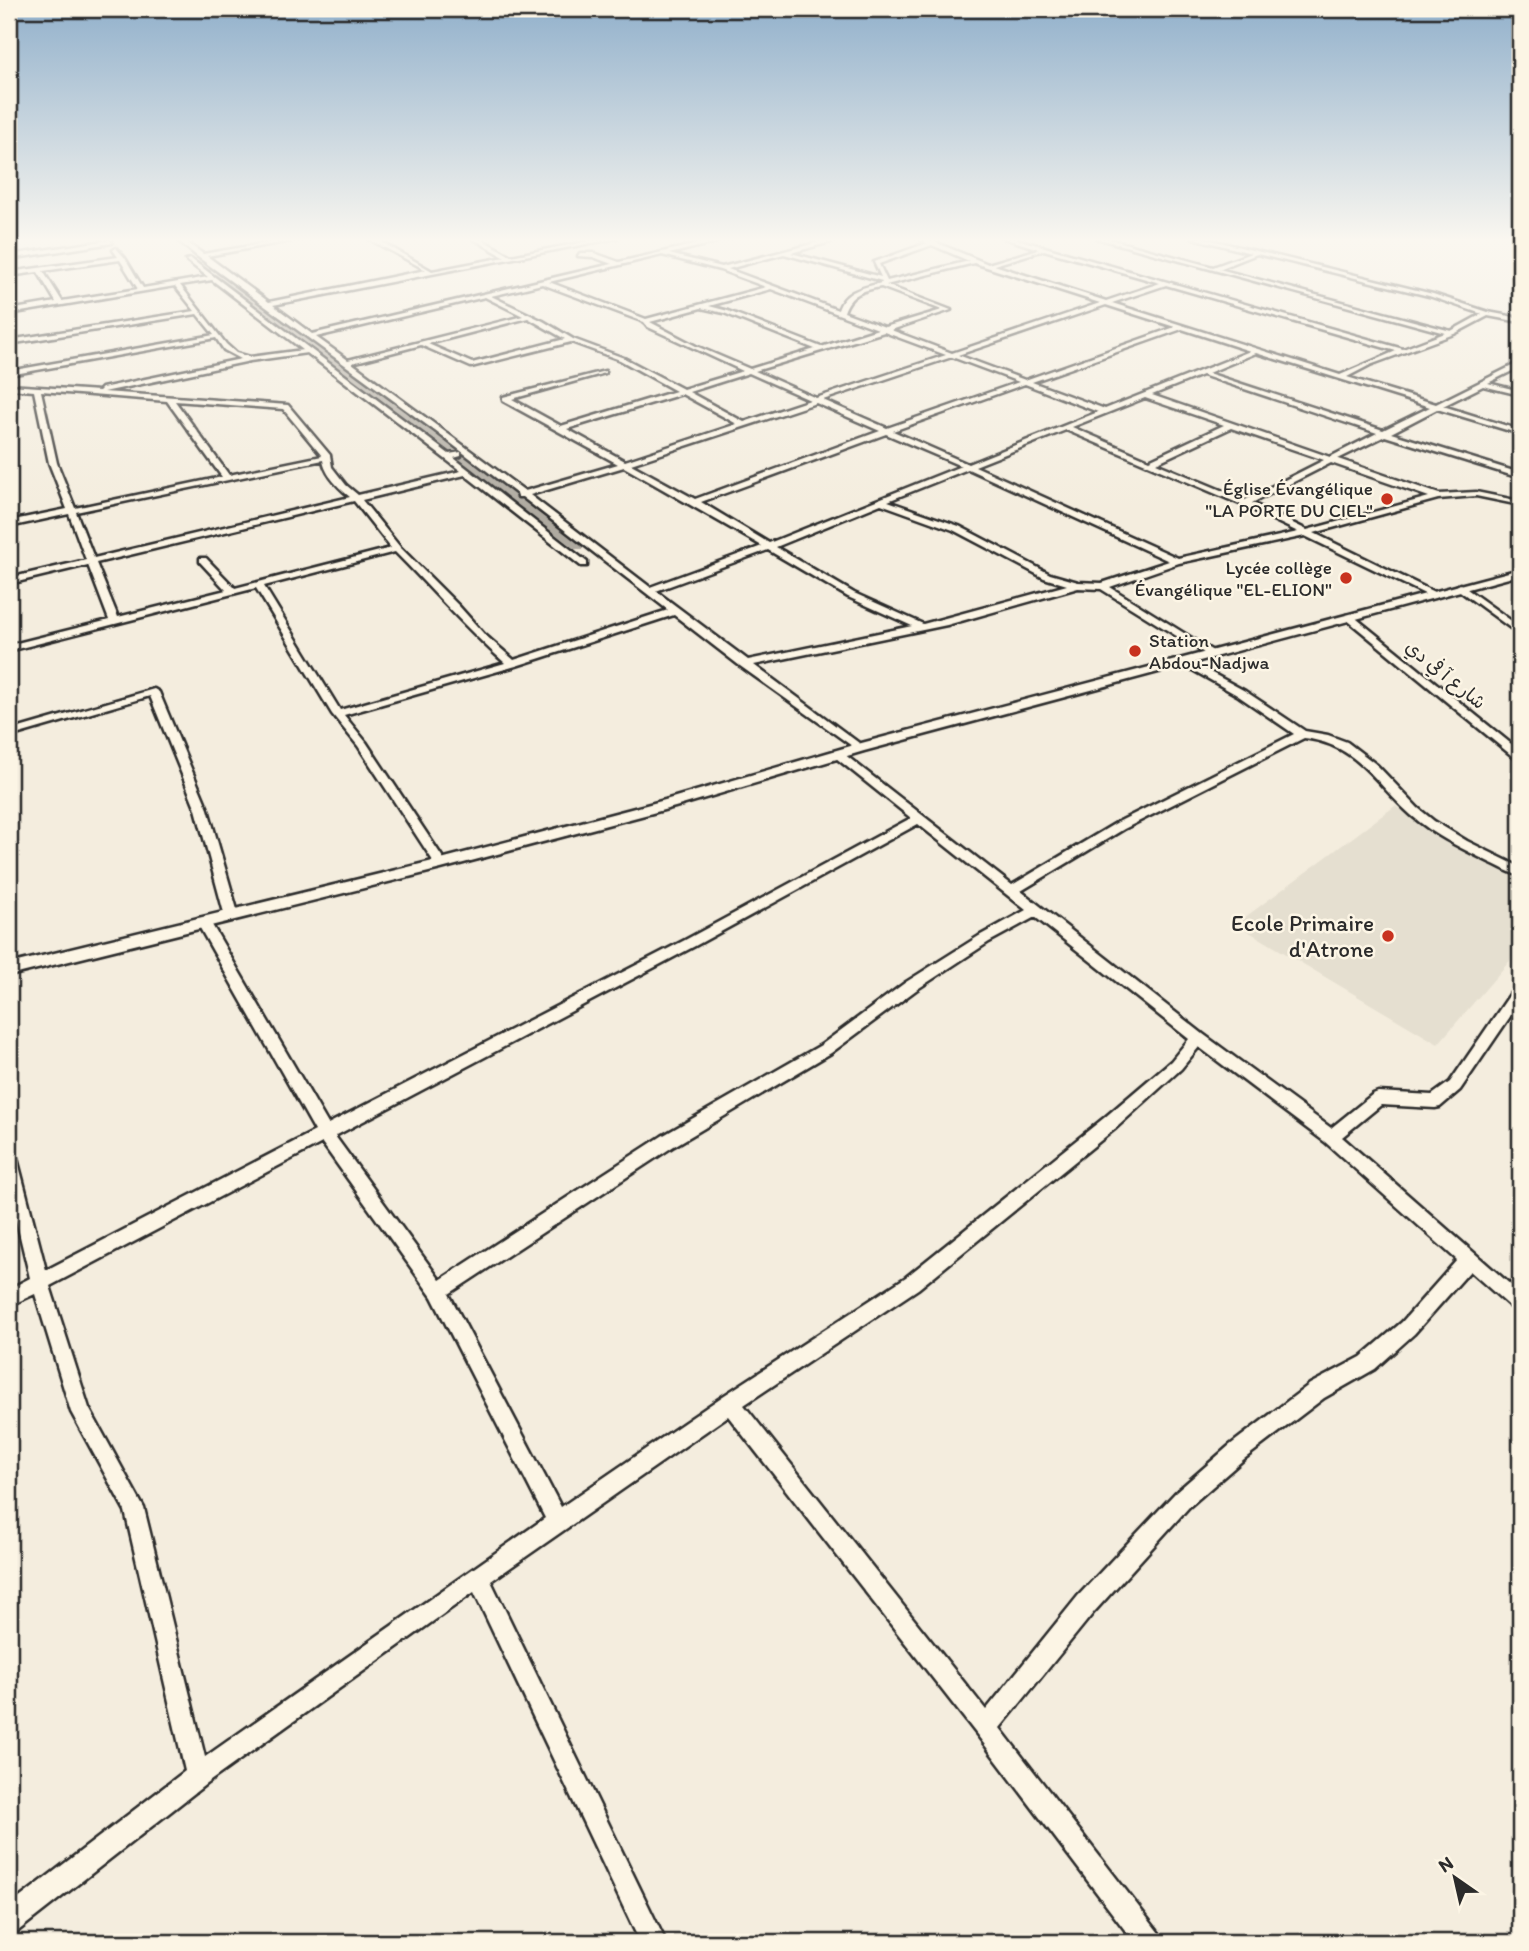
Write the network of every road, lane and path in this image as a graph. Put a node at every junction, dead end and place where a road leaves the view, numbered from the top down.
1 (91, 329) edge
2 (212, 329) edge
3 (280, 329) edge
4 (301, 329) edge
5 (341, 329) edge
6 (477, 329) edge
7 (552, 329) edge
8 (657, 329) edge
9 (770, 329) edge
10 (885, 329) joint
11 (1027, 329) edge
12 (1176, 329) edge
13 (1188, 329) edge
14 (1325, 329) edge
15 (1441, 329) edge
16 (1458, 329) edge
17 (1452, 332) junction
18 (218, 336) junction
19 (311, 336) junction
20 (571, 340) junction
21 (9, 342) edge
22 (421, 343) junction
23 (821, 349) junction
24 (308, 351) junction
25 (1256, 351) junction
26 (1403, 351) junction
27 (947, 355) junction
28 (250, 359) junction
29 (348, 362) junction
30 (1520, 364) edge
31 (603, 372) dead end
32 (750, 372) junction
33 (1200, 372) junction
34 (9, 373) edge
35 (1341, 377) junction
36 (1024, 382) junction
37 (1484, 384) junction
38 (9, 387) edge
39 (37, 388) junction
40 (682, 392) junction
41 (91, 393) junction
42 (1520, 393) edge
43 (1144, 395) junction
44 (169, 398) junction
45 (814, 400) junction
46 (1437, 406) junction
47 (1102, 411) junction
48 (743, 424) junction
49 (1230, 425) junction
50 (1065, 426) junction
51 (560, 429) junction
52 (890, 431) junction
53 (1520, 432) edge
54 (1384, 433) junction
55 (466, 452) junction
56 (327, 457) junction
57 (448, 457) junction
58 (1329, 461) junction
59 (1151, 462) junction
60 (622, 465) junction
61 (964, 466) junction
62 (467, 472) junction
63 (1520, 476) edge
64 (226, 477) junction
65 (520, 495) junction
66 (1438, 497) junction
67 (357, 499) junction
68 (879, 501) junction
69 (694, 502) junction
70 (1245, 503) junction
71 (1520, 503) edge
72 (70, 511) junction
73 (9, 524) edge
74 (1306, 533) junction
75 (767, 547) junction
76 (397, 549) junction
77 (203, 560) dead end
78 (91, 561) junction
79 (1177, 561) junction
80 (584, 564) dead end
81 (1520, 572) edge
82 (9, 581) edge
83 (258, 583) junction
84 (1079, 585) junction
85 (1103, 586) junction
86 (1460, 587) junction
87 (232, 590) junction
88 (648, 591) junction
89 (1431, 594) junction
90 (675, 611) junction
91 (1349, 617) junction
92 (114, 620) junction
93 (921, 627) junction
94 (1520, 632) edge
95 (9, 648) edge
96 (1212, 655) junction
97 (1186, 662) junction
98 (512, 664) junction
99 (744, 664) junction
100 (337, 714) junction
101 (9, 733) edge
102 (1302, 734) junction
103 (859, 748) junction
104 (840, 755) junction
105 (1520, 757) edge
106 (920, 818) junction
107 (441, 864) junction
108 (1520, 872) edge
109 (1013, 890) junction
110 (1037, 910) junction
111 (231, 914) junction
112 (203, 921) junction
113 (9, 970) edge
114 (1520, 991) edge
115 (1198, 1038) junction
116 (324, 1134) junction
117 (1331, 1137) junction
118 (9, 1158) edge
119 (1470, 1258) junction
120 (40, 1282) junction
121 (438, 1290) junction
122 (9, 1298) edge
123 (1520, 1304) edge
124 (730, 1403) junction
125 (558, 1522) junction
126 (478, 1577) junction
127 (986, 1728) junction
128 (198, 1776) junction
129 (9, 1922) edge
130 (653, 1942) edge
131 (1150, 1942) edge

1 - 21 street
2 - 18 street
3 - 24 street
4 - 19 street
5 - 19 street
6 - 22 street
7 - 20 street
8 - 32 street
9 - 23 street
10 - 23 street
10 - 27 street
11 - 27 street
12 - 36 street
13 - 25 street
14 - 26 street
15 - 17 street
16 - 17 street
17 - 26 street
18 - 28 street
18 - 34 street
19 - 29 street
20 - 22 street
20 - 40 street
22 - 29 street
23 - 32 street
24 - 28 street
24 - 57 street
25 - 33 street
25 - 35 street
26 - 35 street
27 - 36 street
27 - 45 street
28 - 41 street
29 - 55 street
30 - 37 street
31 - 51 street
32 - 40 street
32 - 45 street
33 - 43 street
33 - 54 street
35 - 46 street
36 - 47 street
36 - 52 street
37 - 42 street
37 - 46 street
38 - 39 street
39 - 41 street
39 - 72 street
40 - 48 street
40 - 51 street
41 - 44 street
43 - 47 street
43 - 49 street
44 - 56 street
44 - 64 street
45 - 48 street
45 - 52 street
46 - 53 street
46 - 54 street
47 - 50 street
48 - 60 street
49 - 58 street
49 - 59 street
50 - 59 street
50 - 61 street
51 - 60 street
52 - 61 street
52 - 69 street
54 - 58 street
54 - 63 street
55 - 57 street
55 - 65 street
56 - 64 street
56 - 67 street
57 - 62 street
58 - 66 street
58 - 70 street
59 - 70 street
60 - 65 street
60 - 69 street
61 - 68 street
61 - 79 street
62 - 67 street
62 - 80 street
64 - 72 street
65 - 88 street
66 - 71 street
66 - 74 street
67 - 76 street
67 - 78 street
68 - 75 street
68 - 84 street
69 - 75 street
70 - 74 street
72 - 73 street
72 - 78 street
74 - 79 street
74 - 89 street
75 - 88 street
75 - 93 street
76 - 83 street
76 - 98 street
77 - 87 street
78 - 82 street
78 - 92 street
79 - 85 street
81 - 86 street
83 - 87 street
83 - 100 street
84 - 85 street
84 - 93 street
85 - 96 street
86 - 89 street
86 - 94 street
87 - 92 street
88 - 90 street
89 - 91 street
90 - 98 street
90 - 99 street
91 - 96 street
91 - 105 street, شارع آ في دي
92 - 95 street
93 - 99 street
96 - 97 street
97 - 102 street
97 - 103 street
98 - 100 street
99 - 103 street
100 - 107 street
101 - 111 street
102 - 108 street
102 - 109 street
103 - 104 street
104 - 106 street
104 - 107 street
106 - 109 street
106 - 116 street
107 - 111 street
109 - 110 street
110 - 115 street
110 - 121 street
111 - 112 street
112 - 113 street
112 - 116 street
114 - 117 street
115 - 117 street
115 - 124 street
116 - 120 street
116 - 121 street
117 - 119 street
118 - 120 street
119 - 123 street
119 - 127 street
120 - 122 street
120 - 128 street
121 - 125 street
124 - 125 street
124 - 127 street
125 - 126 street
126 - 128 street
126 - 130 street
127 - 131 street
128 - 129 street

